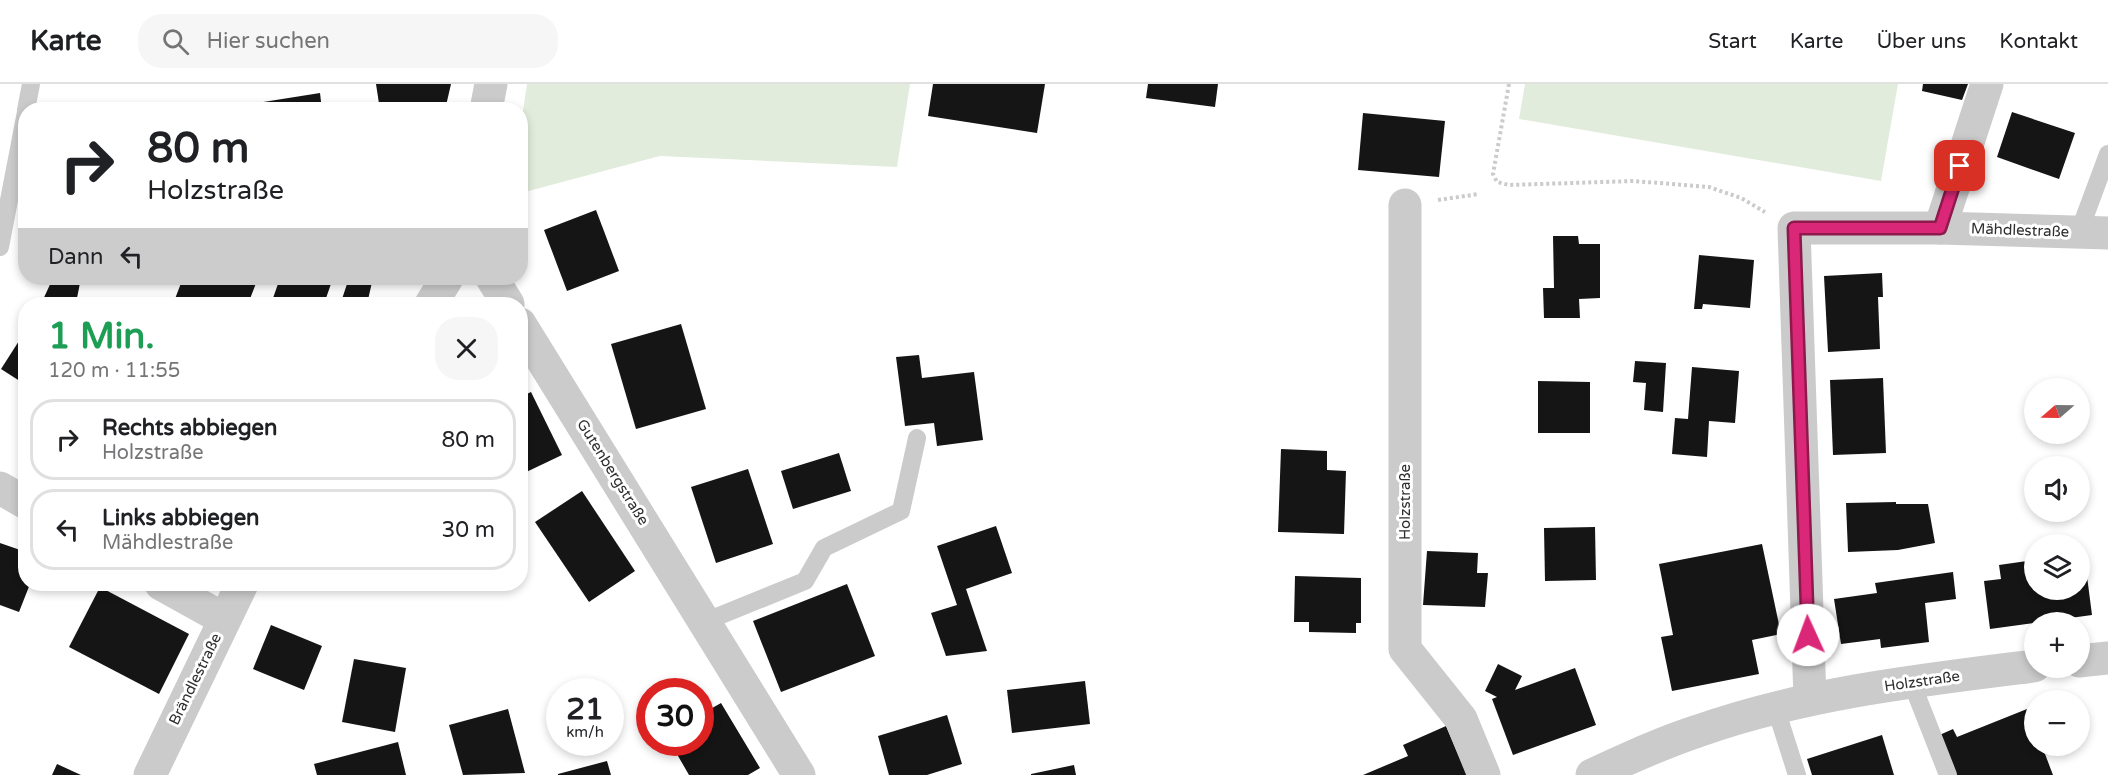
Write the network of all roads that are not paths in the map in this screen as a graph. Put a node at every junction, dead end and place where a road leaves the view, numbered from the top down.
1 (31, 84) edge
2 (491, 84) edge
3 (1987, 84) edge
4 (28, 102) edge
5 (488, 102) edge
6 (18, 153) edge
7 (2108, 154) edge
8 (1405, 206) road end
9 (1940, 228) junction
10 (2093, 233) edge
11 (1, 241) edge
12 (528, 337) edge
13 (916, 438) dead end
14 (0, 488) edge
15 (18, 498) edge
16 (174, 591) edge
17 (238, 591) edge
18 (224, 619) junction
19 (704, 622) junction
20 (2108, 658) edge
21 (2090, 660) edge
22 (2024, 667) edge
23 (1911, 681) junction
24 (1810, 699) junction
25 (1776, 709) junction
26 (150, 775) edge
27 (799, 775) edge
28 (1484, 775) edge
29 (1592, 775) edge
30 (1797, 775) edge
31 (1948, 775) edge

1 - 4 lane
2 - 5 street
3 - 9 street
6 - 11 lane
7 - 10 lane
8 - 28 street, Holzstraße
9 - 10 street, Mähdlestraße
9 - 24 street
12 - 19 street, Gutenbergstraße
13 - 19 lane
14 - 15 street
16 - 18 street
17 - 18 street, Brändlestraße
18 - 26 street, Brändlestraße
19 - 27 street, Gutenbergstraße
20 - 21 street
22 - 23 street, Holzstraße
23 - 24 street, Holzstraße
23 - 31 lane
24 - 25 street, Holzstraße
25 - 29 street, Holzstraße
25 - 30 lane

